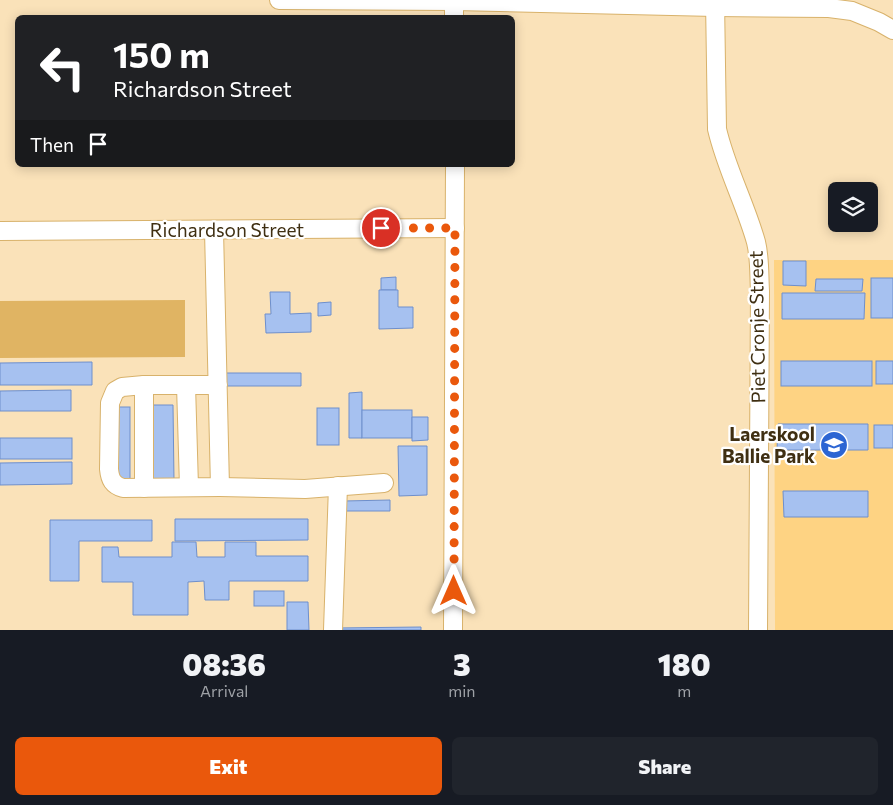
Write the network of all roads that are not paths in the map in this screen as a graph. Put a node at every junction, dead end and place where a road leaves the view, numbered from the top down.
1 (278, 0) edge
2 (715, 4) edge
3 (454, 6) edge
4 (893, 30) edge
5 (455, 167) edge
6 (455, 228) junction
7 (214, 230) junction
8 (0, 231) edge
9 (144, 385) junction
10 (186, 385) junction
11 (218, 385) junction
12 (384, 483) dead end
13 (220, 486) junction
14 (338, 486) junction
15 (189, 487) junction
16 (144, 488) junction
17 (333, 630) edge
18 (453, 630) edge
19 (758, 630) edge

1 - 3 street
2 - 3 street
2 - 4 street
2 - 19 street, Piet Cronje Street
5 - 6 street
6 - 7 street, Richardson Street
6 - 18 street
7 - 8 street, Richardson Street
7 - 11 street
9 - 10 street
9 - 16 street
9 - 16 street
10 - 11 street
10 - 15 street
11 - 13 street
12 - 14 street
13 - 14 street
13 - 15 street
14 - 17 street
15 - 16 street

